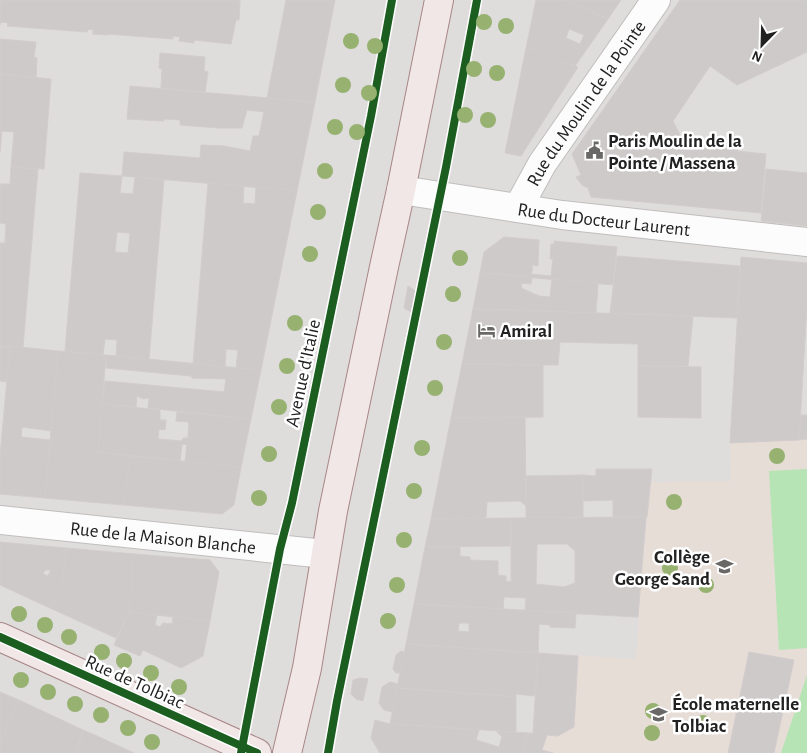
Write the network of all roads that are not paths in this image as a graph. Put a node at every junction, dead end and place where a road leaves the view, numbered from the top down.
1 (439, 0) edge
2 (656, 0) edge
3 (401, 190) junction
4 (518, 208) junction
5 (807, 242) edge
6 (0, 520) edge
7 (325, 554) junction
8 (0, 637) edge
9 (257, 753) edge
10 (287, 753) edge

1 - 3 main road
2 - 4 street, Rue du Moulin de la Pointe
3 - 4 street, Rue du Docteur Laurent
3 - 7 main road
4 - 5 street, Rue du Docteur Laurent
6 - 7 street, Rue de la Maison Blanche
7 - 10 main road
8 - 9 main road, Rue de Tolbiac

